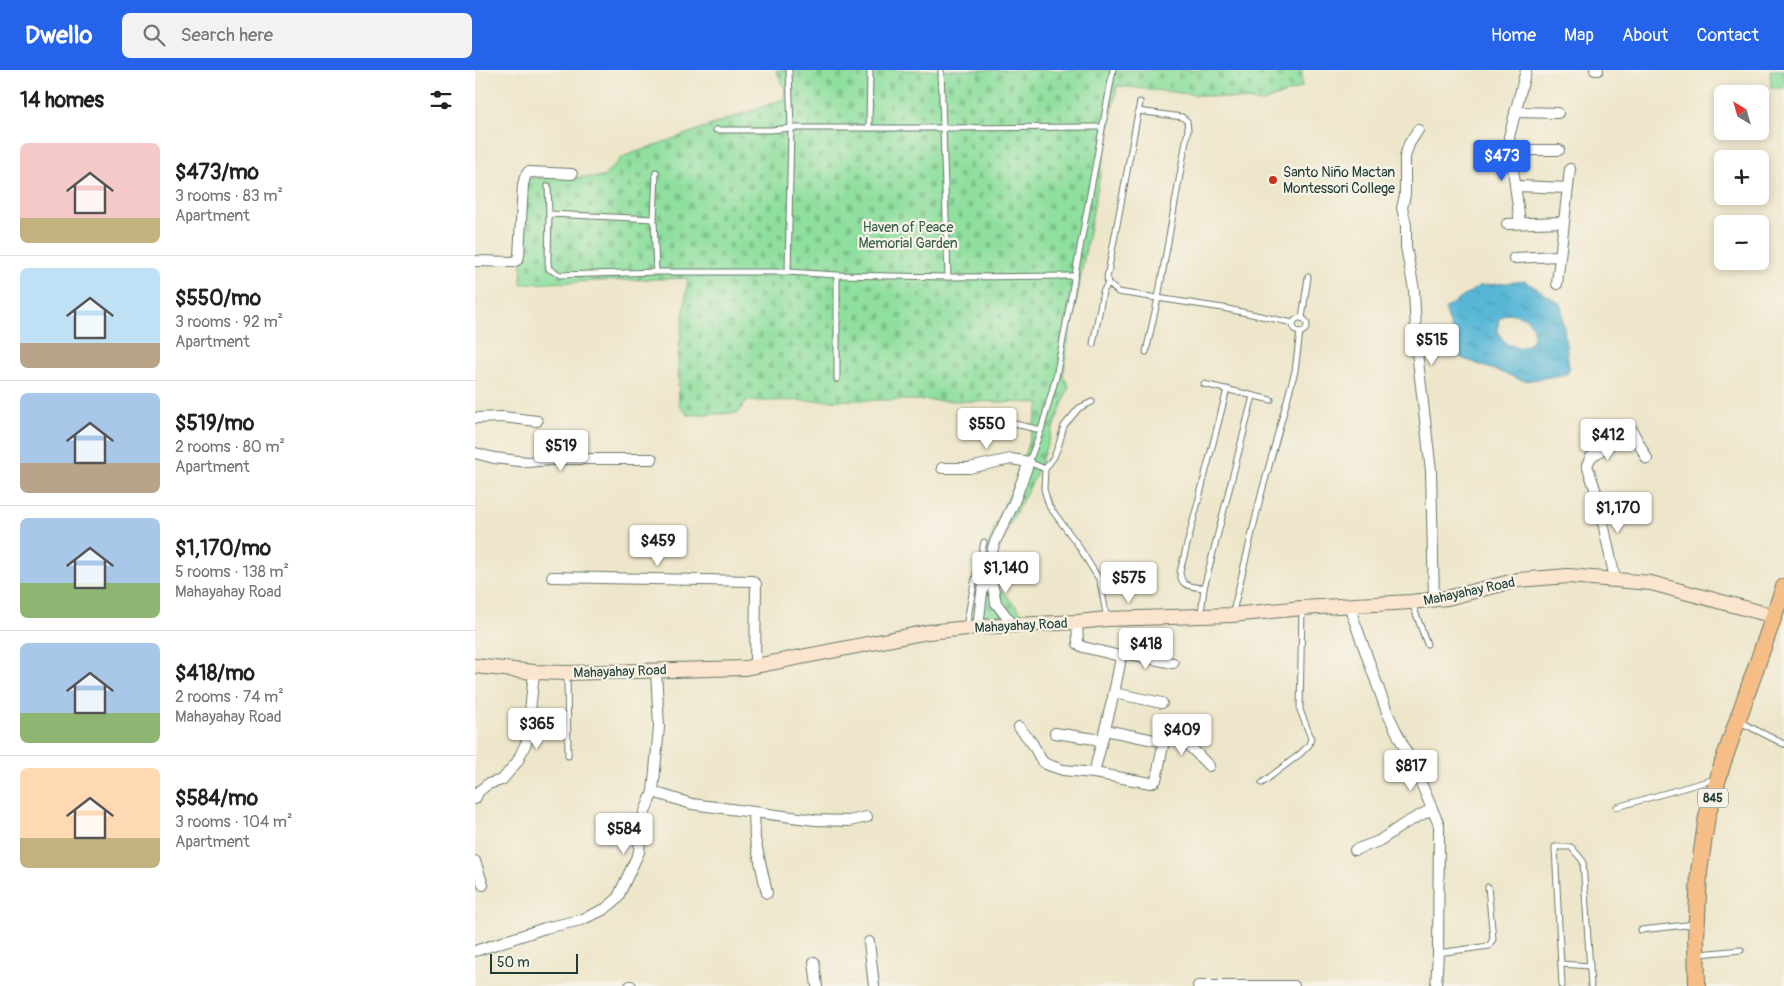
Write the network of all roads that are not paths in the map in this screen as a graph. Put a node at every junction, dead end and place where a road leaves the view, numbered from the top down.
1 (789, 70) edge
2 (870, 70) edge
3 (941, 70) edge
4 (1113, 70) edge
5 (1526, 70) edge
6 (1140, 102) dead end
7 (1138, 111) junction
8 (1515, 112) junction
9 (1558, 113) dead end
10 (1101, 127) junction
11 (791, 128) junction
12 (869, 128) junction
13 (943, 128) junction
14 (716, 130) dead end
15 (1418, 130) dead end
16 (1511, 150) junction
17 (1559, 150) dead end
18 (1570, 169) dead end
19 (656, 172) dead end
20 (572, 174) dead end
21 (548, 186) dead end
22 (1515, 186) junction
23 (1568, 188) junction
24 (549, 214) junction
25 (654, 218) junction
26 (1564, 222) junction
27 (1520, 223) junction
28 (1507, 224) dead end
29 (1560, 256) junction
30 (1514, 258) dead end
31 (475, 261) edge
32 (656, 272) junction
33 (788, 272) junction
34 (837, 275) junction
35 (1074, 276) junction
36 (948, 277) junction
37 (1308, 277) dead end
38 (1108, 283) junction
39 (1557, 284) dead end
40 (1158, 298) junction
41 (1302, 318) junction
42 (1293, 323) junction
43 (1300, 332) junction
44 (1093, 344) dead end
45 (1147, 352) dead end
46 (837, 379) dead end
47 (1205, 384) dead end
48 (1227, 389) junction
49 (1253, 396) junction
50 (1271, 400) dead end
51 (1091, 402) dead end
52 (475, 418) edge
53 (537, 421) dead end
54 (983, 423) dead end
55 (1041, 430) junction
56 (475, 453) edge
57 (1647, 458) dead end
58 (651, 459) dead end
59 (1029, 462) junction
60 (942, 468) dead end
61 (1045, 469) junction
62 (984, 542) dead end
63 (989, 566) junction
64 (552, 577) dead end
65 (1615, 579) junction
66 (1784, 587) edge
67 (1204, 588) junction
68 (1434, 599) junction
69 (1411, 602) junction
70 (1349, 606) junction
71 (1302, 608) junction
72 (1232, 615) junction
73 (1201, 617) junction
74 (1107, 619) junction
75 (1777, 619) edge
76 (1077, 622) junction
77 (1013, 625) junction
78 (972, 627) junction
79 (1427, 644) dead end
80 (1119, 656) junction
81 (1173, 663) dead end
82 (475, 666) edge
83 (755, 667) junction
84 (656, 670) junction
85 (534, 672) junction
86 (567, 672) junction
87 (1114, 693) junction
88 (1162, 703) dead end
89 (1737, 720) junction
90 (1019, 726) dead end
91 (1055, 733) dead end
92 (1104, 735) junction
93 (1164, 742) junction
94 (1784, 744) edge
95 (568, 756) dead end
96 (1209, 766) dead end
97 (1094, 773) junction
98 (1718, 778) junction
99 (1262, 782) dead end
100 (653, 792) junction
101 (475, 799) edge
102 (1617, 807) dead end
103 (1432, 809) junction
104 (754, 812) junction
105 (867, 816) dead end
106 (1355, 850) dead end
107 (475, 861) edge
108 (483, 885) dead end
109 (1488, 887) dead end
110 (767, 893) dead end
111 (1697, 924) junction
112 (1641, 930) dead end
113 (869, 942) dead end
114 (1741, 950) dead end
115 (475, 951) edge
116 (1439, 953) junction
117 (1697, 955) junction
118 (814, 962) dead end
119 (1561, 964) junction
120 (1590, 966) junction
121 (817, 986) edge
122 (874, 986) edge
123 (1199, 986) edge
124 (1294, 986) edge
125 (1436, 986) edge
126 (1562, 986) edge
127 (1591, 986) edge
128 (1697, 986) edge

1 - 11 lane
2 - 12 lane
3 - 13 lane
4 - 10 lane
5 - 8 street
6 - 7 lane
7 - 38 lane
7 - 40 lane
8 - 9 street
8 - 16 street
10 - 13 lane
10 - 35 lane
11 - 12 lane
11 - 14 lane
11 - 33 lane
12 - 13 lane
13 - 36 lane
15 - 68 street
16 - 17 street
16 - 22 street
18 - 23 street
19 - 25 lane
20 - 31 street
21 - 24 lane
22 - 23 street
22 - 27 street
23 - 26 street
24 - 25 lane
24 - 32 lane
25 - 32 lane
26 - 27 street
26 - 29 street
27 - 28 street
29 - 30 street
29 - 39 street
32 - 33 lane
33 - 34 lane
34 - 36 lane
34 - 46 lane
35 - 36 lane
35 - 55 lane
37 - 41 lane
38 - 40 lane
38 - 44 lane
40 - 42 lane
40 - 45 lane
41 - 42 lane
41 - 43 lane
42 - 43 lane
43 - 72 lane
47 - 48 lane
48 - 49 lane
48 - 67 lane
49 - 50 lane
49 - 67 lane
51 - 61 lane
52 - 53 street
54 - 55 lane
55 - 59 lane
56 - 58 street
57 - 65 street
59 - 60 street
59 - 61 lane
59 - 63 street
61 - 74 lane
62 - 78 lane
63 - 77 street
63 - 78 street
64 - 83 street
65 - 68 street, Mahayahay Road
65 - 75 street, Mahayahay Road
66 - 75 main road, 845
67 - 73 lane
68 - 69 street, Mahayahay Road
69 - 70 street, Mahayahay Road
69 - 79 lane
70 - 71 street, Mahayahay Road
70 - 103 street
71 - 72 street, Mahayahay Road
71 - 99 lane
72 - 73 street, Mahayahay Road
73 - 74 street, Mahayahay Road
74 - 76 street, Mahayahay Road
75 - 89 main road, 845
76 - 77 street, Mahayahay Road
76 - 80 street
77 - 78 street, Mahayahay Road
78 - 83 street, Mahayahay Road
80 - 81 street
80 - 87 street
82 - 85 street, Mahayahay Road
83 - 84 street, Mahayahay Road
84 - 86 street, Mahayahay Road
84 - 100 street
85 - 86 street, Mahayahay Road
85 - 101 street
86 - 95 lane
87 - 88 street
87 - 92 street
89 - 94 lane
89 - 98 main road, 845
90 - 97 street
91 - 92 street
92 - 93 street
92 - 97 street
93 - 96 street
93 - 97 street
98 - 102 lane
98 - 111 main road, 845
100 - 104 street
100 - 115 street
103 - 106 street
103 - 116 street
104 - 105 street
104 - 110 street
107 - 108 street
109 - 116 lane
111 - 112 lane
111 - 117 main road, 845
113 - 122 street
114 - 117 lane
116 - 125 street
117 - 128 main road, 845
118 - 121 street
119 - 120 lane
119 - 120 lane
119 - 126 lane
120 - 127 lane
123 - 124 street

